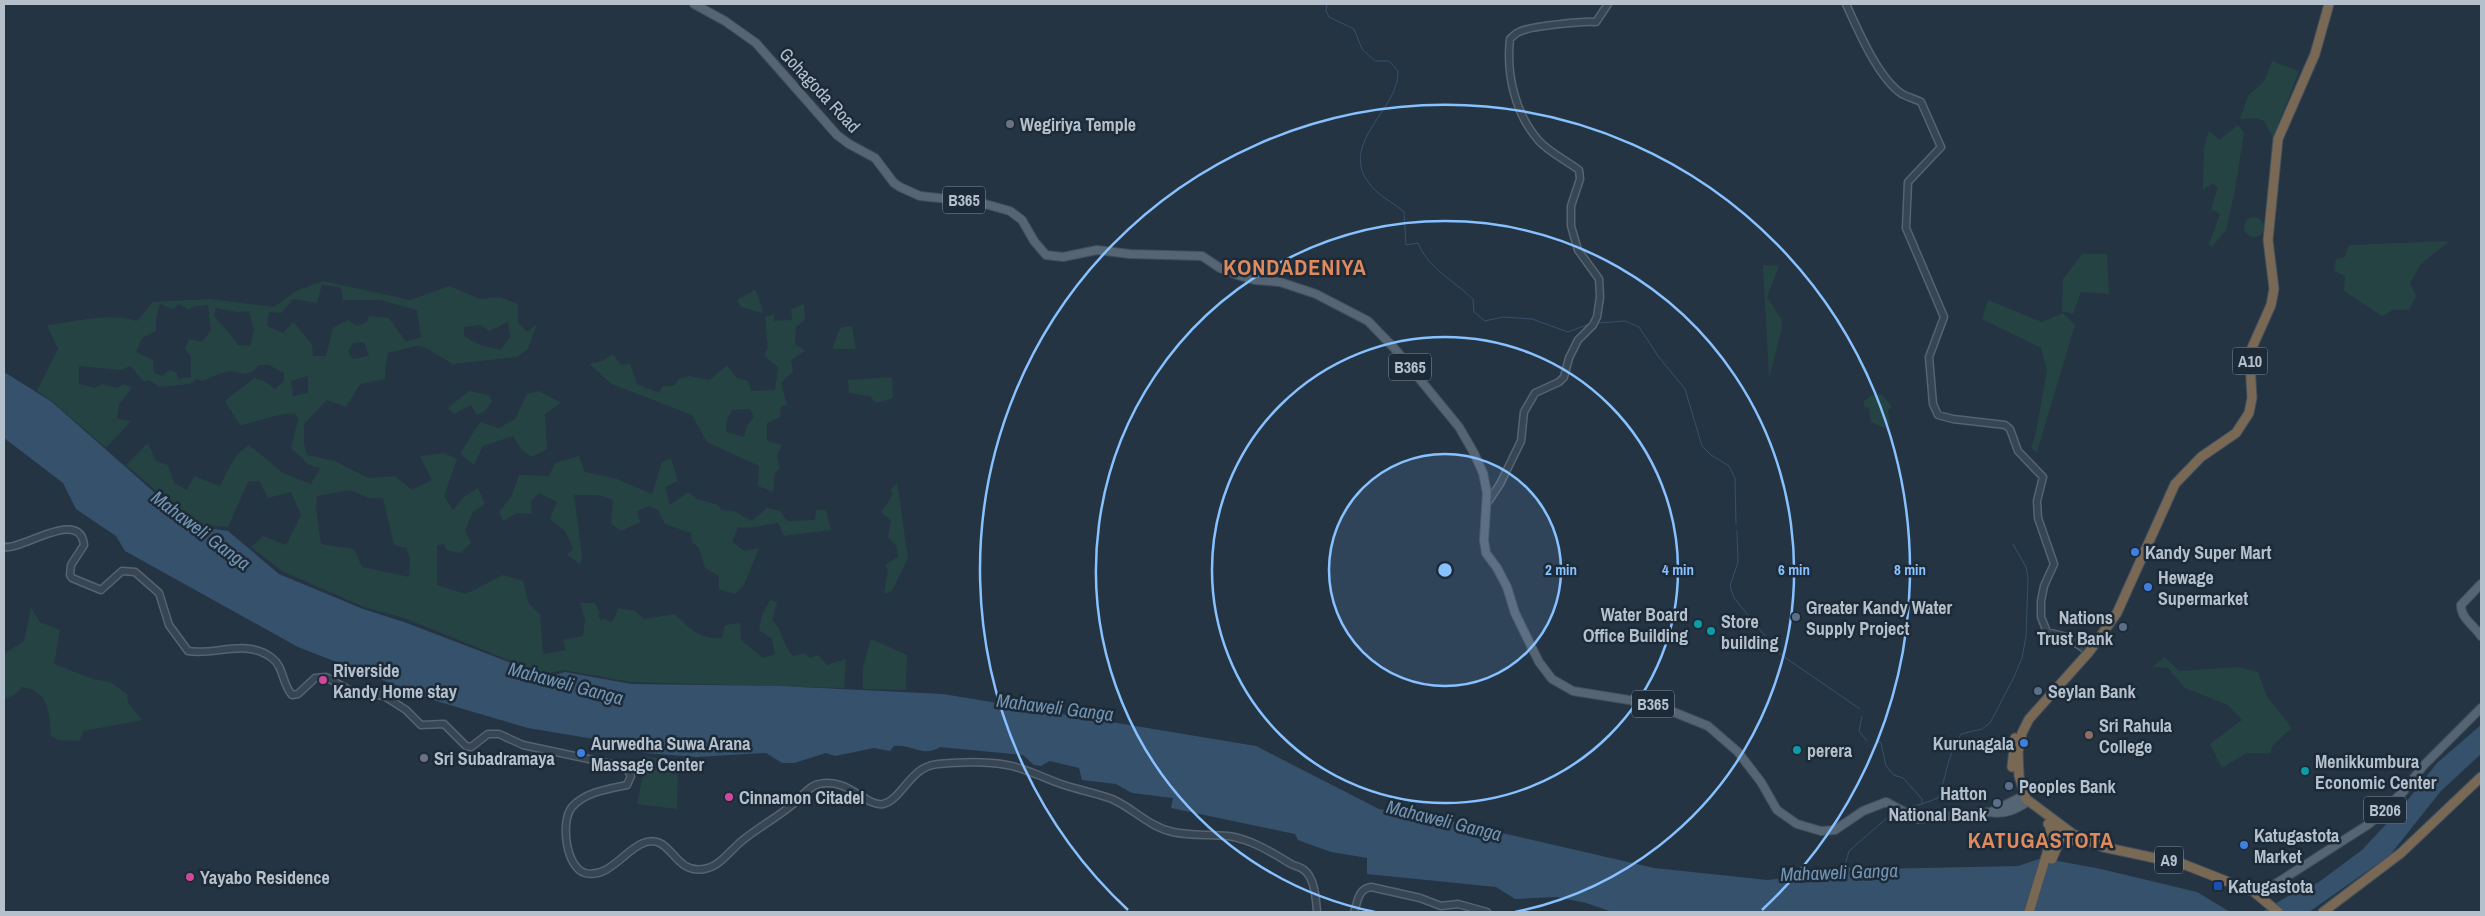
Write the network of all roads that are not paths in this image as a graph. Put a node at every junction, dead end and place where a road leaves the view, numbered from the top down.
1 (694, 4) edge
2 (1608, 4) edge
3 (1846, 4) edge
4 (2329, 4) edge
5 (1488, 502) junction
6 (4, 547) edge
7 (2481, 584) edge
8 (2481, 636) edge
9 (2089, 652) junction
10 (2481, 708) edge
11 (2481, 777) edge
12 (2025, 800) junction
13 (2050, 825) junction
14 (2062, 830) junction
15 (2054, 842) junction
16 (2078, 844) junction
17 (2050, 853) junction
18 (2269, 888) junction
19 (2266, 905) edge
20 (1317, 912) edge
21 (1354, 912) edge
22 (1487, 912) edge
23 (2029, 912) edge
24 (2035, 912) edge
25 (2322, 912) edge

1 - 5 main road, Gohagoda Road / B365
2 - 5 street
3 - 9 street
4 - 9 highway, A10
5 - 12 main road, Gohagoda Road / B365
6 - 20 street
7 - 8 main road
9 - 12 highway, A10
10 - 18 main road, B206
11 - 25 highway
12 - 13 highway
12 - 14 highway
13 - 14 highway
13 - 15 highway
14 - 15 highway
14 - 16 highway, A9
14 - 19 highway, A9
15 - 16 highway
15 - 17 highway
16 - 19 highway, A9
17 - 23 highway
17 - 24 highway
18 - 19 main road, B206
18 - 19 main road
21 - 22 street

